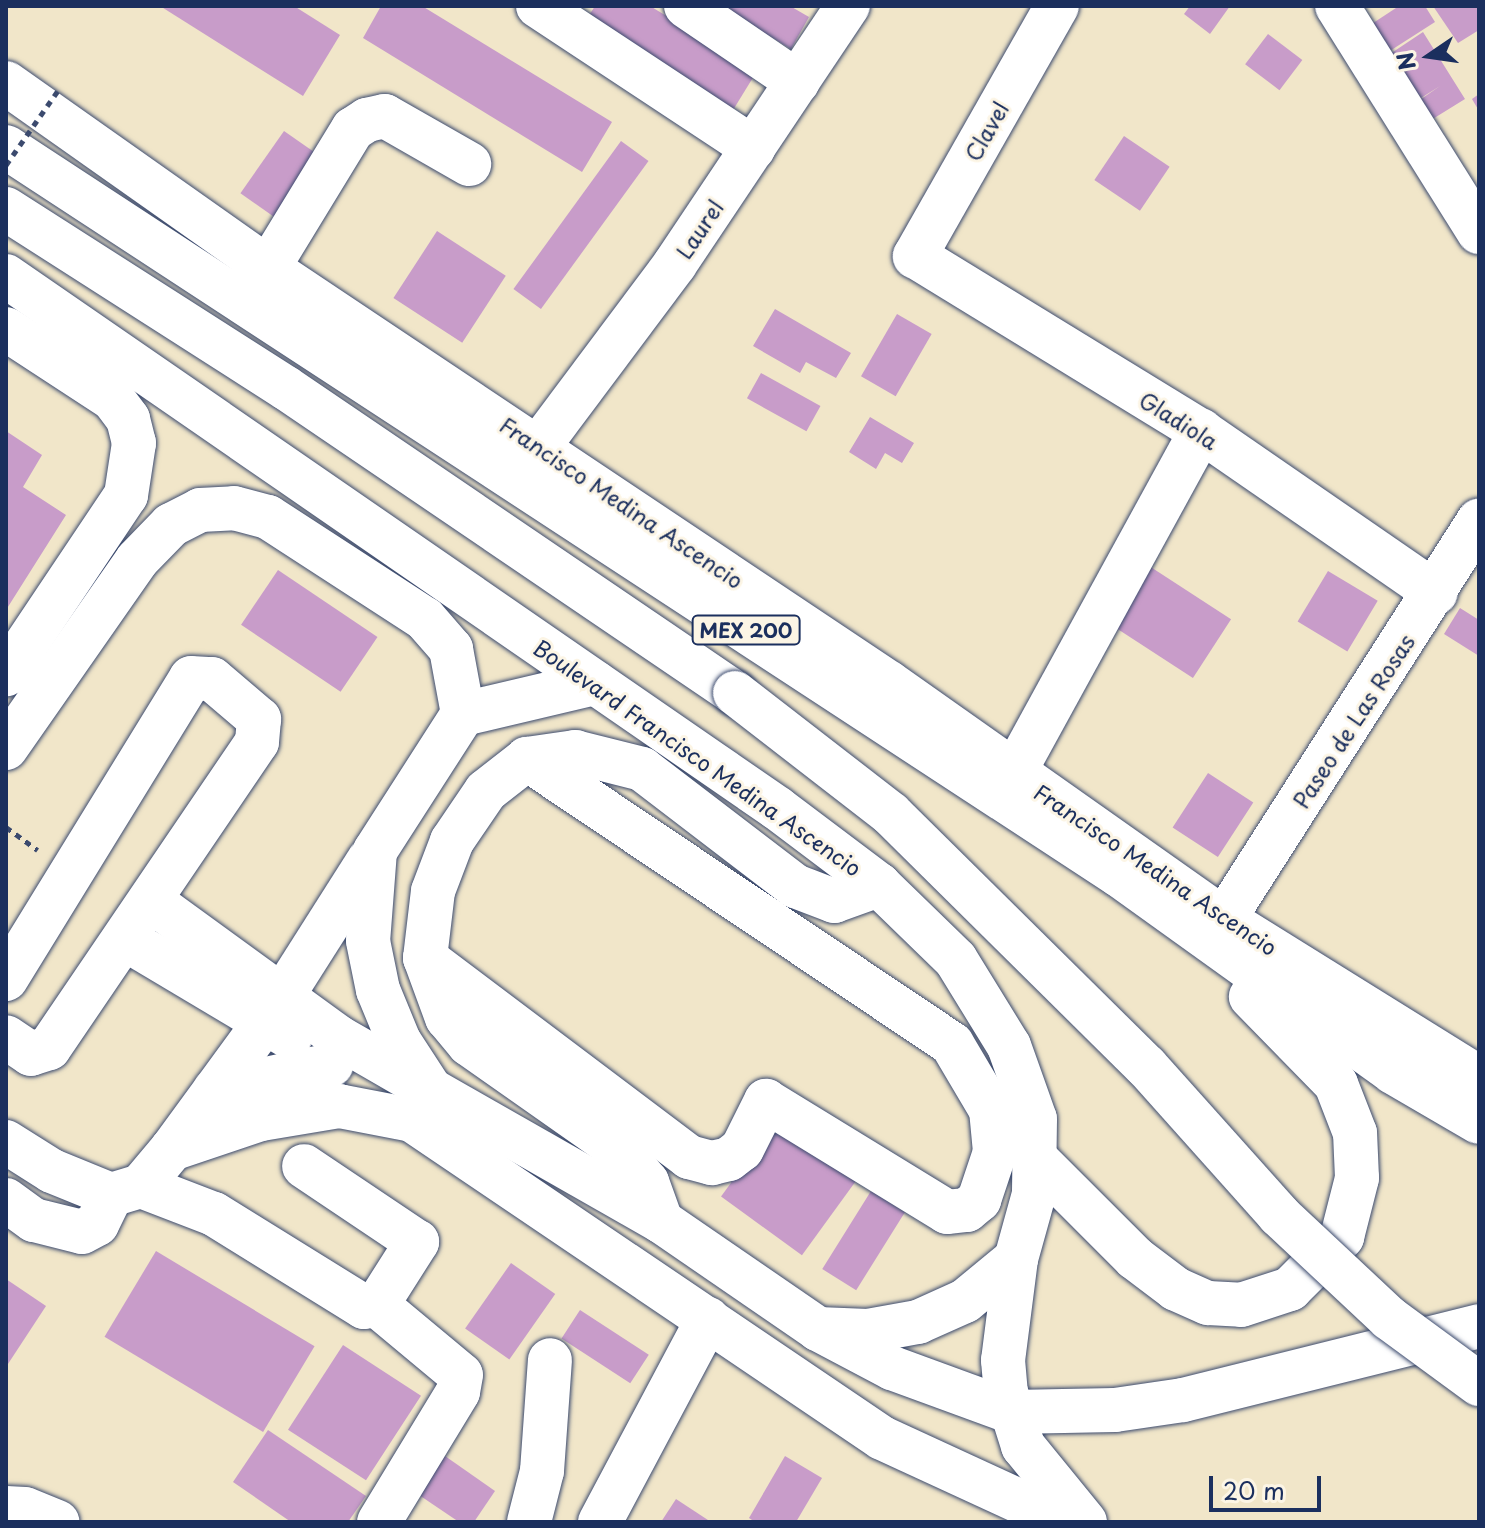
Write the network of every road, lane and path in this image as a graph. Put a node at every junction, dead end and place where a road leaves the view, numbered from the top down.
1 (686, 6) edge
2 (1057, 6) edge
3 (1339, 7) edge
4 (547, 9) edge
5 (835, 11) edge
6 (798, 82) junction
7 (6, 83) edge
8 (59, 89) dead end
9 (6, 147) edge
10 (753, 148) junction
11 (469, 164) dead end
12 (6, 165) edge
13 (6, 209) edge
14 (1479, 232) edge
15 (915, 256) joint
16 (268, 268) junction
17 (6, 276) edge
18 (6, 329) edge
19 (1201, 431) junction
20 (539, 446) junction
21 (1479, 521) edge
22 (1436, 593) junction
23 (6, 674) edge
24 (595, 683) junction
25 (463, 714) junction
26 (6, 748) edge
27 (527, 759) junction
28 (1015, 771) junction
29 (375, 851) junction
30 (1119, 875) junction
31 (879, 885) junction
32 (151, 901) junction
33 (1224, 919) junction
34 (127, 940) junction
35 (425, 958) junction
36 (6, 979) edge
37 (274, 1009) junction
38 (6, 1037) edge
39 (331, 1065) junction
40 (1479, 1078) edge
41 (215, 1090) junction
42 (422, 1105) junction
43 (1479, 1122) edge
44 (6, 1142) edge
45 (172, 1149) junction
46 (1038, 1161) junction
47 (304, 1166) dead end
48 (126, 1190) junction
49 (6, 1200) edge
50 (661, 1221) junction
51 (1016, 1259) junction
52 (377, 1305) junction
53 (708, 1319) junction
54 (1479, 1326) edge
55 (818, 1329) junction
56 (550, 1360) dead end
57 (1479, 1384) edge
58 (1012, 1412) junction
59 (6, 1508) edge
60 (58, 1522) edge
61 (379, 1522) edge
62 (529, 1522) edge
63 (600, 1522) edge
64 (1065, 1522) edge
65 (1085, 1522) edge

1 - 6 main road
2 - 15 main road, Clavel
3 - 14 main road
4 - 10 main road
5 - 6 main road, Laurel
6 - 10 main road, Laurel
7 - 16 main road, Francisco Medina Ascencio
8 - 12 path, bridge
9 - 30 main road, Francisco Medina Ascencio / MEX 200
10 - 20 main road, Laurel
11 - 16 main road
13 - 57 main road, MEX 200, bridge
15 - 19 main road, Gladiola
16 - 20 main road, Francisco Medina Ascencio
17 - 24 main road, Boulevard Francisco Medina Ascencio
18 - 23 main road
19 - 22 main road, Gladiola
19 - 28 main road
20 - 28 main road, Francisco Medina Ascencio
21 - 22 main road, Paseo de Las Rosas
22 - 33 main road, Paseo de Las Rosas
24 - 25 main road
24 - 31 main road, Boulevard Francisco Medina Ascencio
25 - 26 main road
25 - 29 main road
27 - 31 main road
27 - 35 main road
27 - 35 main road
28 - 33 main road, Francisco Medina Ascencio
29 - 37 main road
29 - 42 main road
30 - 43 main road, Francisco Medina Ascencio / MEX 200
30 - 46 main road
31 - 46 main road, Boulevard Francisco Medina Ascencio
32 - 34 main road
32 - 36 main road
32 - 37 main road
33 - 40 main road, Francisco Medina Ascencio
34 - 37 main road
34 - 38 main road
35 - 50 main road
37 - 39 main road
37 - 41 main road
37 - 42 main road
39 - 41 main road
39 - 42 main road
41 - 45 main road
42 - 45 main road
42 - 50 main road
42 - 53 main road
44 - 48 main road
45 - 48 main road
46 - 51 main road, Boulevard Francisco Medina Ascencio
47 - 52 main road
48 - 49 main road
48 - 52 main road
50 - 55 main road
51 - 55 main road
51 - 58 main road, Boulevard Francisco Medina Ascencio
52 - 61 main road
53 - 63 main road
53 - 64 main road
54 - 58 main road
55 - 58 main road
56 - 62 main road
58 - 65 main road, Boulevard Francisco Medina Ascencio
59 - 60 main road

